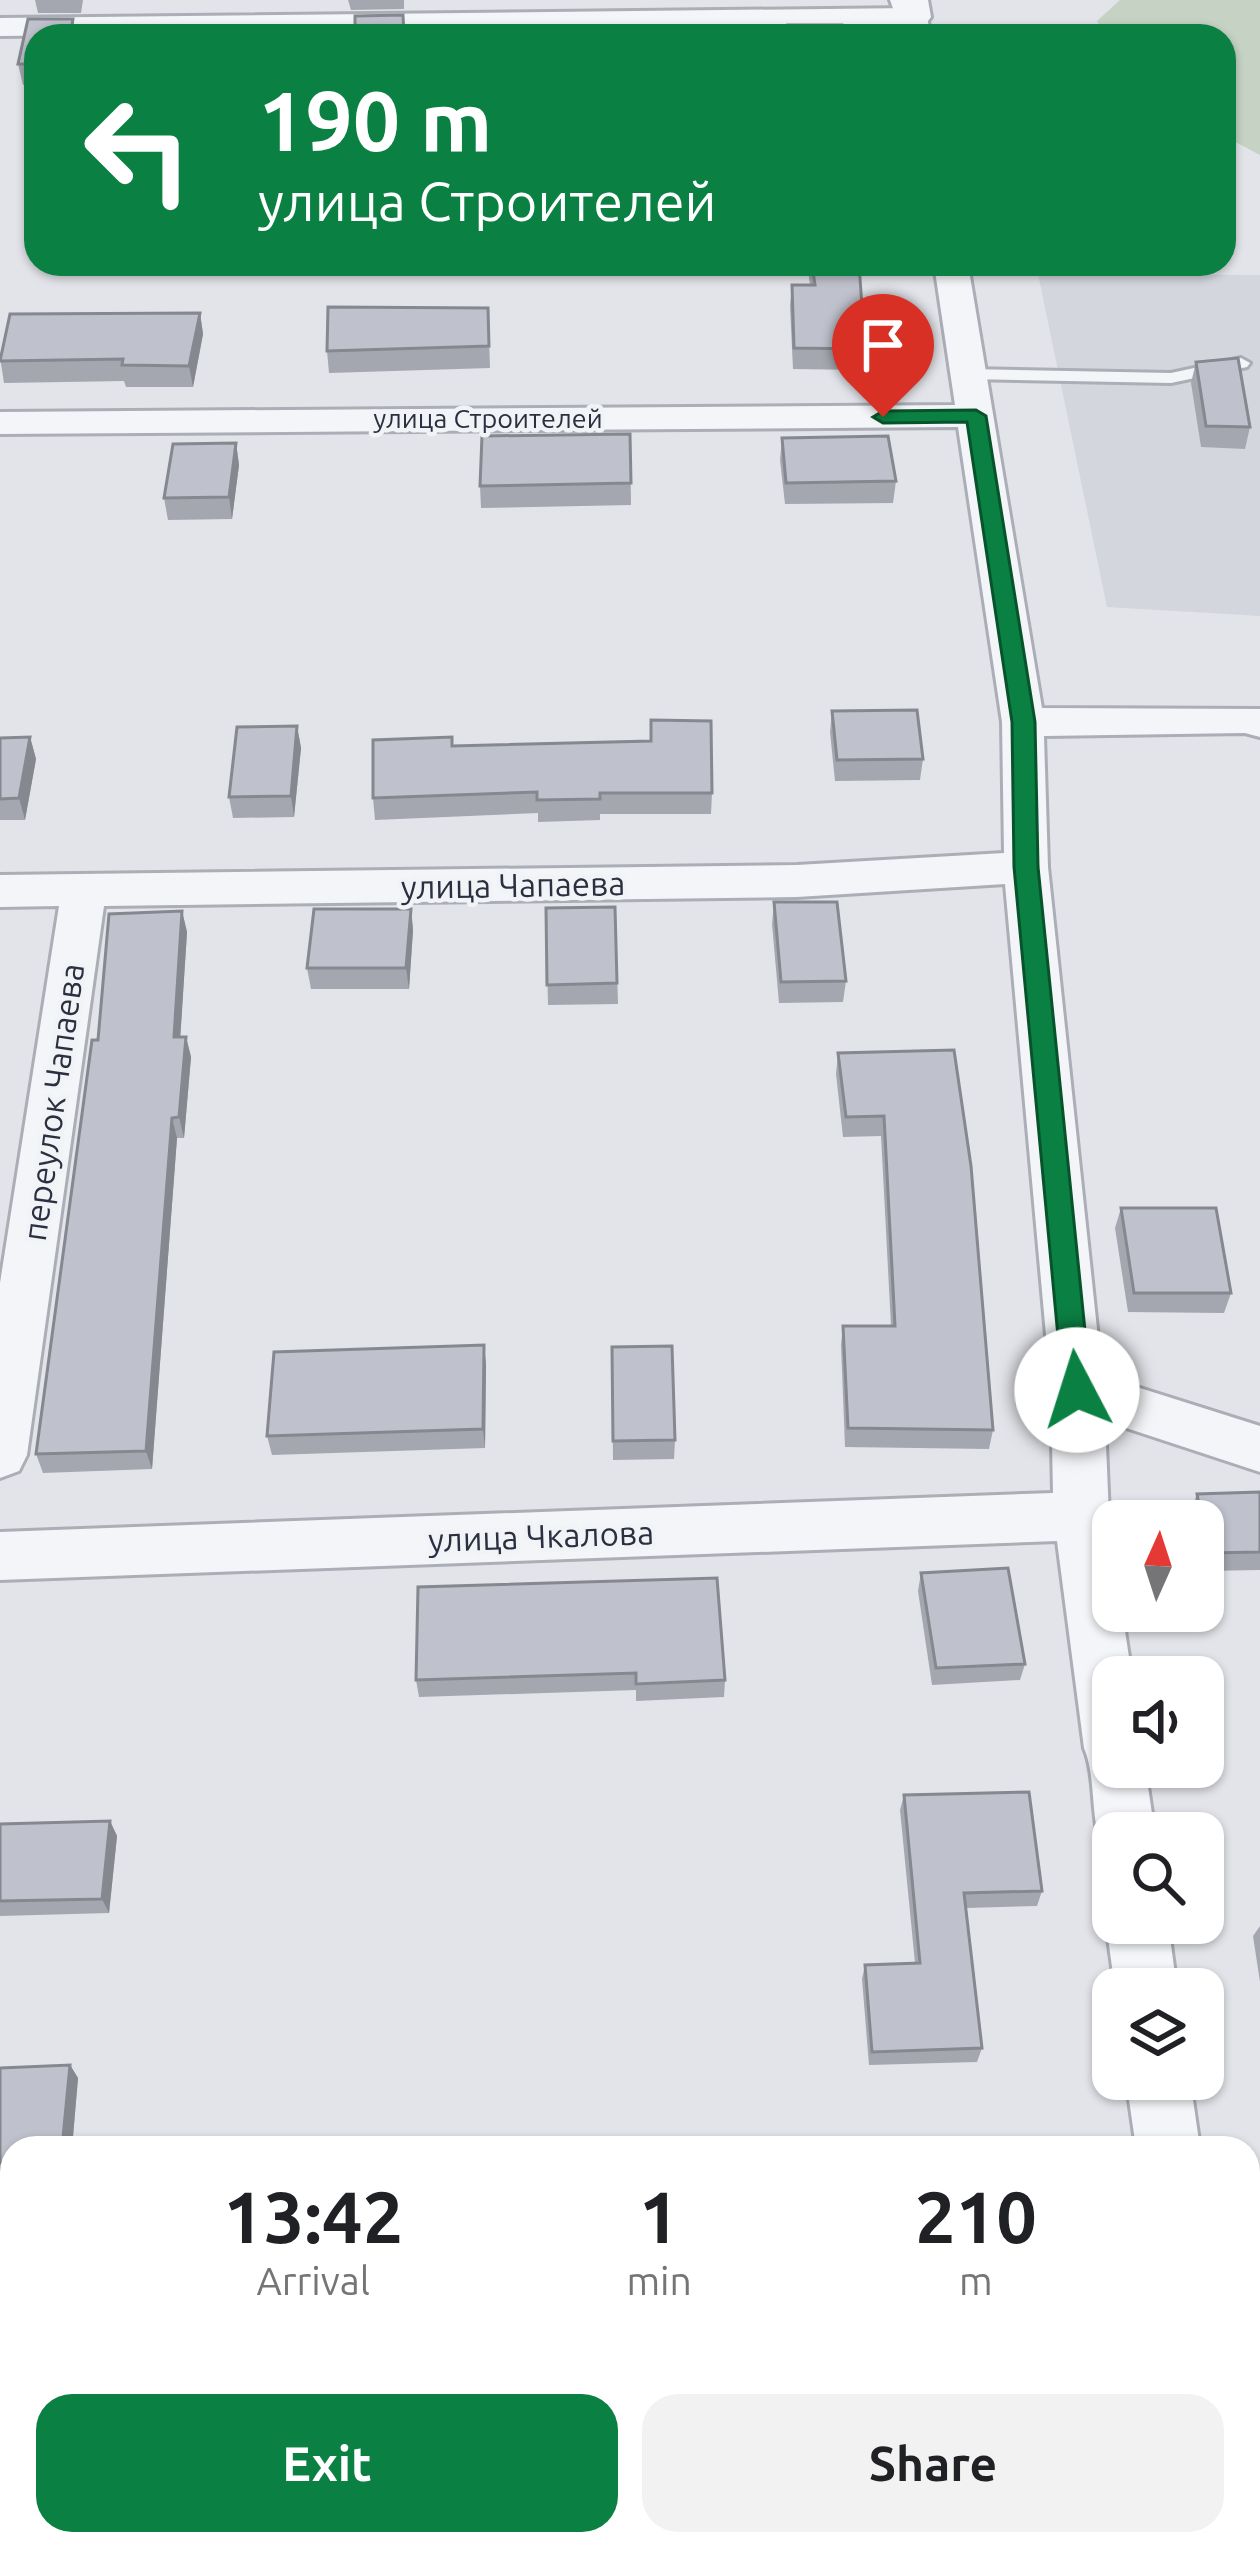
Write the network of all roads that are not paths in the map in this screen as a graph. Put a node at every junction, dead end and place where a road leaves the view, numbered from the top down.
1 (912, 18) edge
2 (304, 24) edge
3 (953, 276) edge
4 (1241, 363) edge
5 (972, 395) junction
6 (0, 422) edge
7 (1023, 722) junction
8 (1260, 723) edge
9 (1026, 867) junction
10 (0, 891) edge
11 (84, 891) junction
12 (1077, 1390) junction
13 (1260, 1449) edge
14 (0, 1455) edge
15 (1081, 1516) junction
16 (0, 1556) edge
17 (1100, 1656) edge
18 (1161, 2100) edge
19 (1166, 2136) edge

1 - 2 street
3 - 5 street
4 - 5 lane
5 - 6 street, улица Строителей
5 - 7 street
7 - 8 street
7 - 9 street
9 - 11 street, улица Чапаева
9 - 12 street
10 - 11 street, улица Чапаева
11 - 14 street, переулок Чапаева
12 - 13 street
12 - 15 street
15 - 16 street, улица Чкалова
15 - 17 street
18 - 19 street

